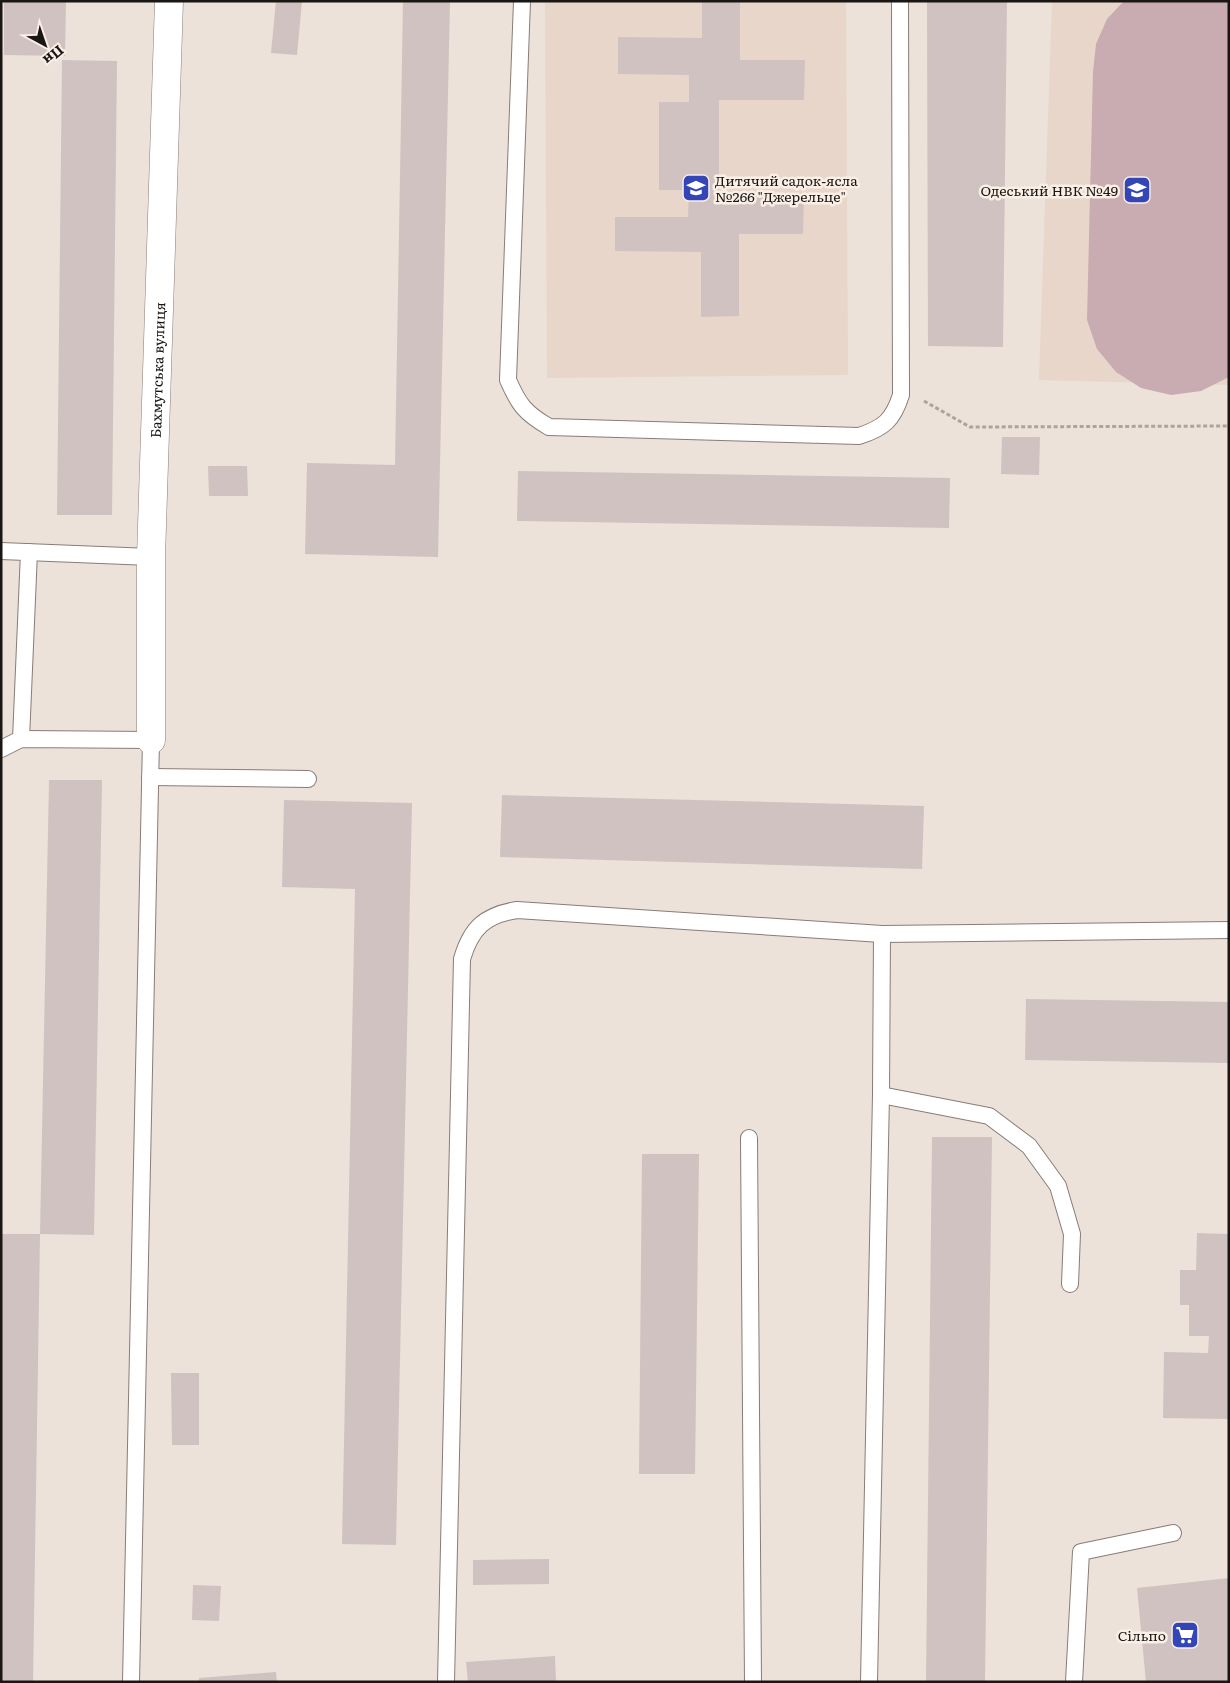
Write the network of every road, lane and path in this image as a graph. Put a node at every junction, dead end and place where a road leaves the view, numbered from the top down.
1 (169, 1) edge
2 (522, 1) edge
3 (900, 1) edge
4 (901, 395) junction
5 (1229, 426) edge
6 (1, 551) edge
7 (29, 552) junction
8 (150, 557) junction
9 (21, 738) junction
10 (151, 740) junction
11 (1, 749) edge
12 (150, 777) junction
13 (308, 779) dead end
14 (1229, 930) edge
15 (882, 934) junction
16 (881, 1095) junction
17 (749, 1138) dead end
18 (1070, 1284) dead end
19 (1173, 1533) dead end
20 (131, 1682) edge
21 (446, 1682) edge
22 (753, 1682) edge
23 (869, 1682) edge
24 (1074, 1682) edge

1 - 8 street, Бахмутська вулиця
2 - 4 lane
3 - 4 lane
4 - 5 path
6 - 7 lane
7 - 8 lane
7 - 9 lane
8 - 10 street, Бахмутська вулиця
9 - 10 lane
9 - 11 lane
10 - 12 lane
12 - 13 lane
12 - 20 lane
14 - 15 lane
15 - 16 lane
15 - 21 lane
16 - 18 lane
16 - 23 lane
17 - 22 lane
19 - 24 lane

